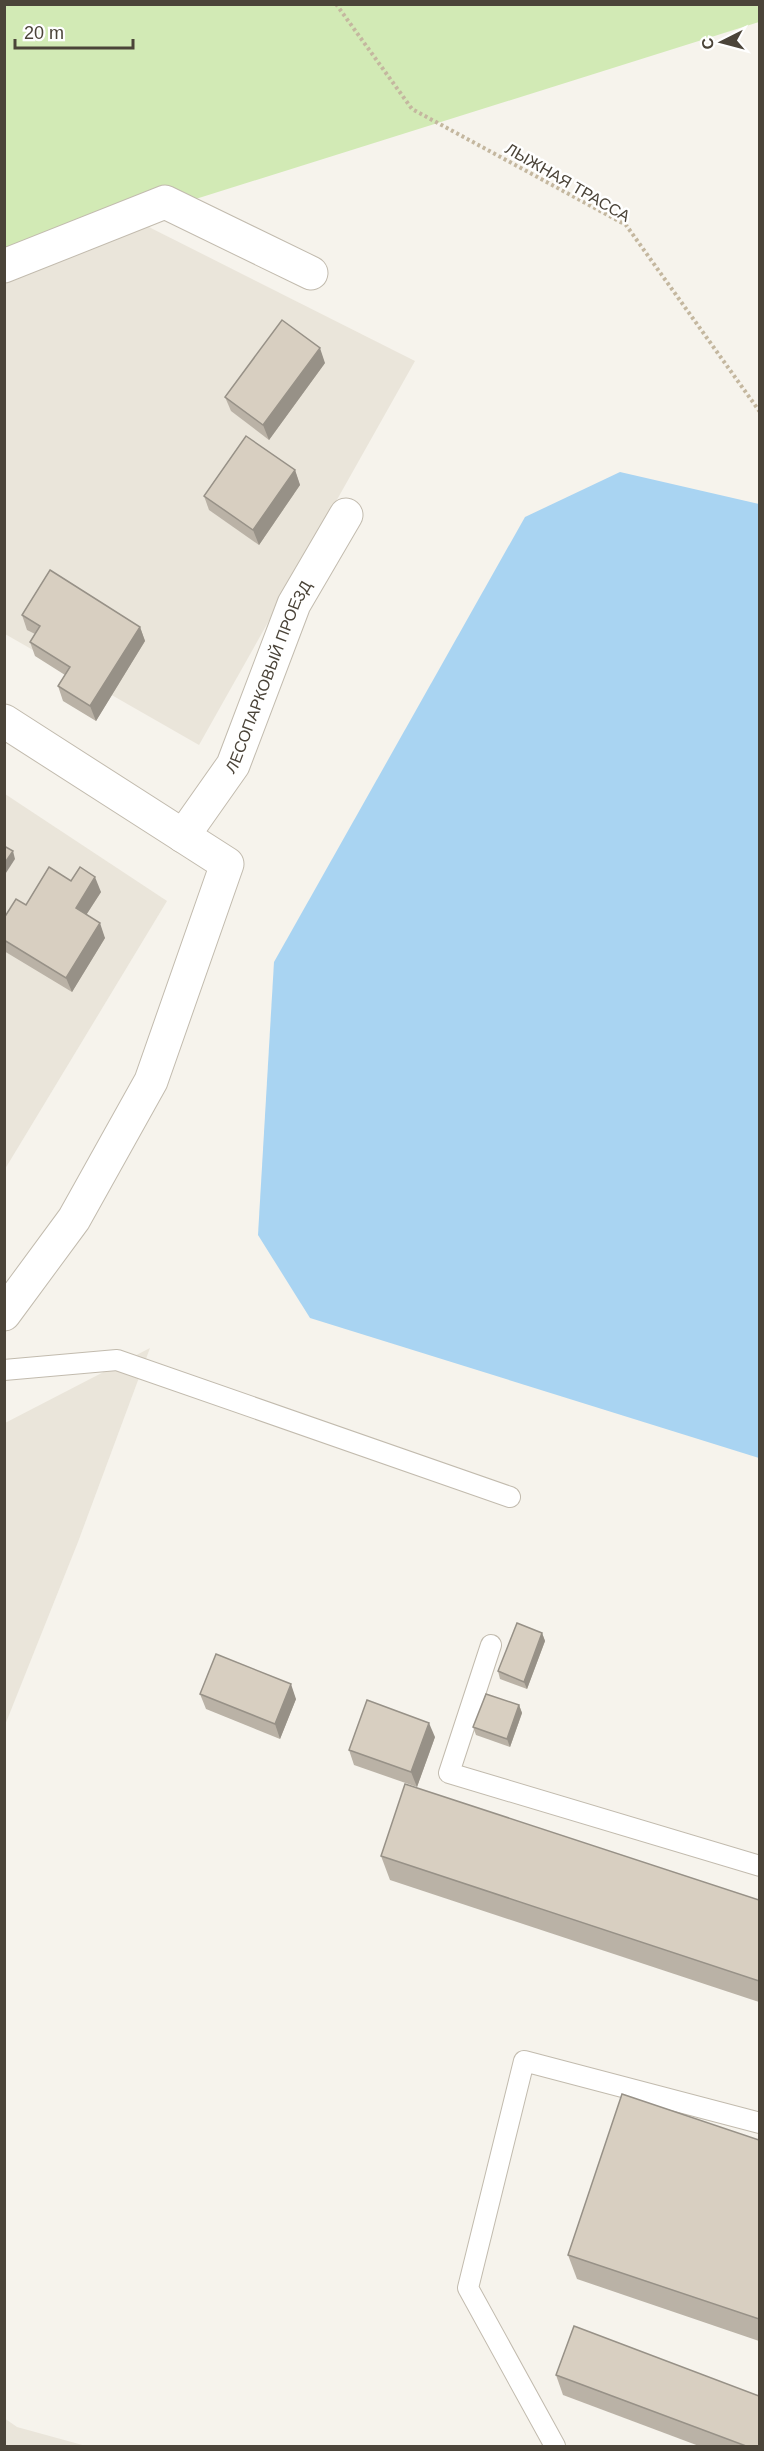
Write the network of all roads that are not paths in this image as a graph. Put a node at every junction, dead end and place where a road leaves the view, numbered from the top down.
1 (4, 267) edge
2 (311, 273) dead end
3 (346, 515) dead end
4 (4, 721) edge
5 (183, 836) junction
6 (4, 1314) edge
7 (4, 1370) edge
8 (510, 1497) dead end
9 (491, 1645) dead end
10 (759, 1866) edge
11 (759, 2122) edge
12 (555, 2446) edge

1 - 2 street
3 - 5 street, ЛЕСОПАРКОВЫЙ ПРОЕЗД
4 - 5 street
5 - 6 street
7 - 8 lane
9 - 10 lane
11 - 12 lane

